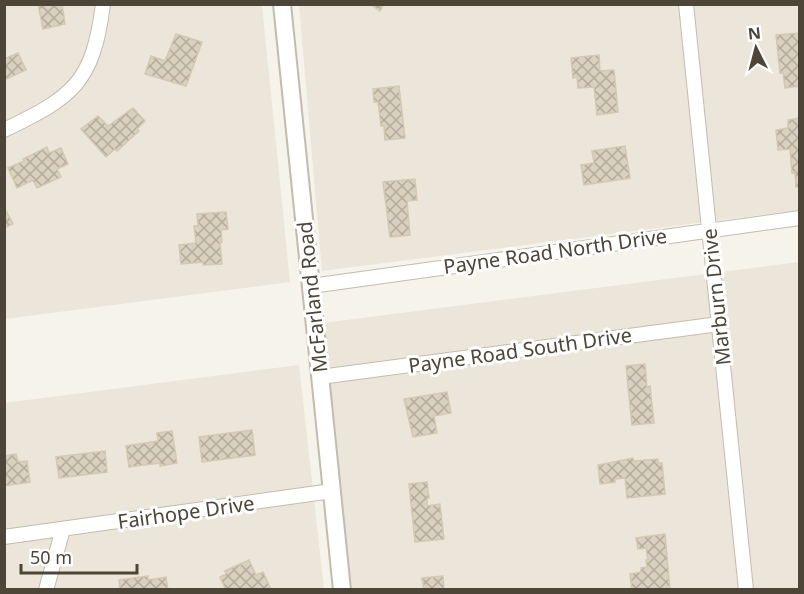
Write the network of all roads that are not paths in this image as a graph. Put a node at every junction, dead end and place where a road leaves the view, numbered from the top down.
1 (104, 4) edge
2 (282, 4) edge
3 (686, 4) edge
4 (4, 130) edge
5 (800, 218) edge
6 (709, 230) junction
7 (311, 286) junction
8 (719, 324) junction
9 (320, 377) junction
10 (332, 491) junction
11 (63, 529) junction
12 (4, 537) edge
13 (46, 590) edge
14 (342, 590) edge
15 (746, 590) edge

1 - 4 street
2 - 7 street, McFarland Road
3 - 6 street, Marburn Drive
5 - 6 street, Payne Road North Drive
6 - 7 street, Payne Road North Drive
6 - 8 street, Marburn Drive
7 - 9 street, McFarland Road
8 - 9 street, Payne Road South Drive
8 - 15 street, Marburn Drive
9 - 10 street, McFarland Road
10 - 11 street, Fairhope Drive
10 - 14 street, McFarland Road
11 - 12 street, Fairhope Drive
11 - 13 street

